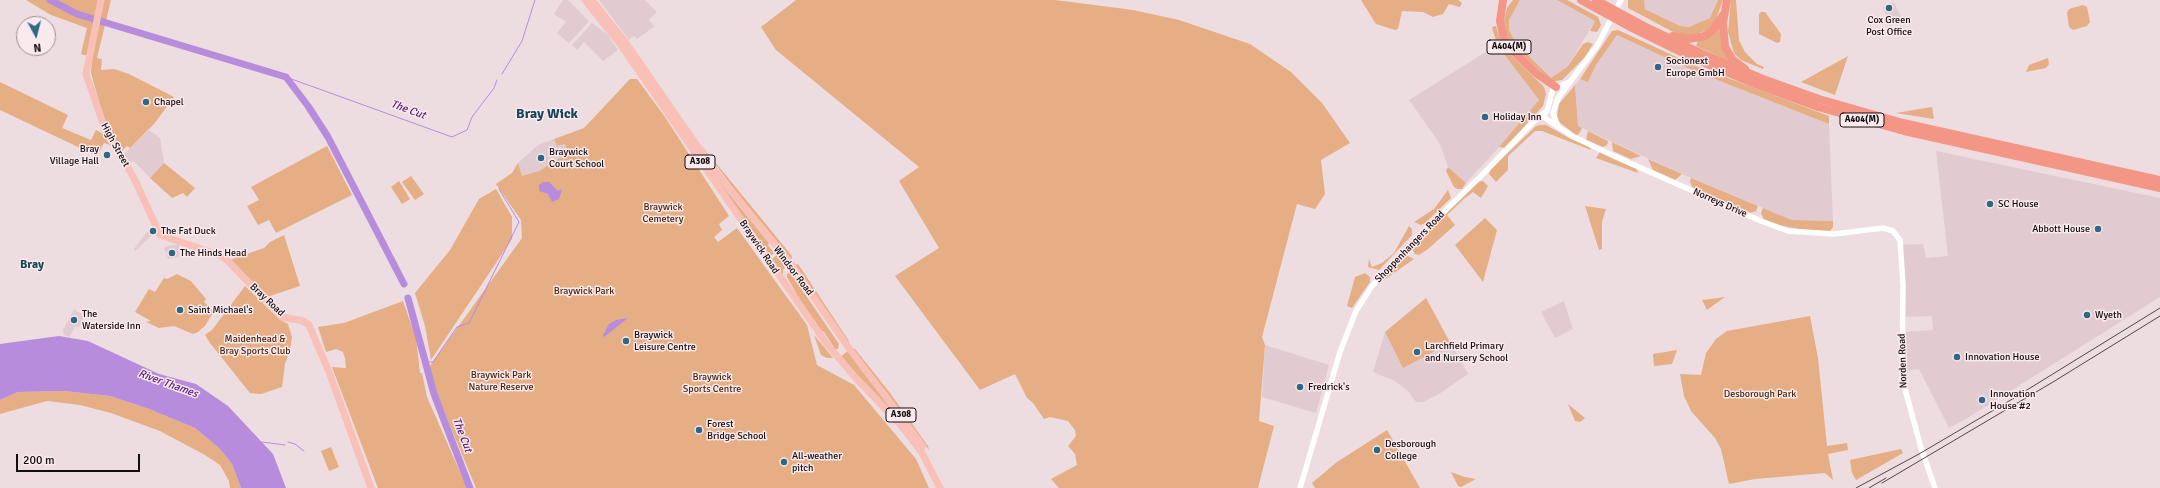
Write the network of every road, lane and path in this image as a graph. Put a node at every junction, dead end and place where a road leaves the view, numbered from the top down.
1 (585, 0) edge
2 (592, 0) edge
3 (1504, 0) edge
4 (1508, 0) edge
5 (1581, 0) edge
6 (1596, 0) edge
7 (1621, 0) edge
8 (1727, 0) edge
9 (101, 1) edge
10 (1502, 10) junction
11 (1724, 12) junction
12 (1644, 26) junction
13 (1782, 86) junction
14 (1557, 92) junction
15 (1549, 115) junction
16 (2160, 180) edge
17 (2160, 188) edge
18 (150, 214) joint
19 (1894, 231) joint
20 (371, 488) edge
21 (940, 488) edge
22 (944, 488) edge
23 (1300, 488) edge
24 (1935, 488) edge

1 - 21 main road, Braywick Road / A308
2 - 22 main road, Windsor Road / A308
3 - 10 highway, A404(M)
4 - 10 highway, A404(M)
5 - 17 highway, A404(M)
6 - 12 highway, A404(M)
7 - 14 street
8 - 11 highway, A404(M)
9 - 18 main road, High Street
10 - 14 highway, A404(M)
11 - 12 highway, A404(M)
11 - 13 highway, A404(M)
12 - 13 highway, A404(M)
13 - 16 highway, A404(M)
14 - 15 street
15 - 19 street, Norreys Drive
15 - 23 street, Shoppenhangers Road
18 - 20 main road, Bray Road
19 - 24 street, Norden Road

